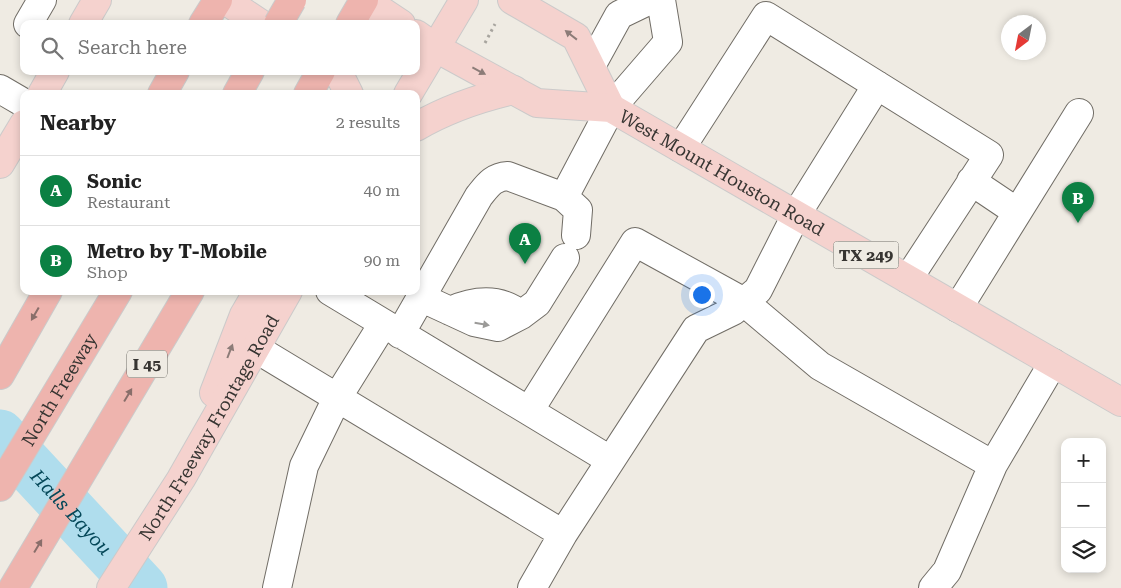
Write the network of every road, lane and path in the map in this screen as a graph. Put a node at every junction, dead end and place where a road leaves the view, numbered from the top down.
1 (42, 0) edge
2 (218, 0) edge
3 (225, 0) edge
4 (292, 0) edge
5 (365, 0) edge
6 (464, 0) edge
7 (512, 0) edge
8 (650, 0) edge
9 (661, 0) edge
10 (30, 20) edge
11 (206, 20) edge
12 (255, 20) edge
13 (280, 20) edge
14 (352, 20) edge
15 (395, 20) edge
16 (495, 24) dead end
17 (426, 41) edge
18 (482, 47) dead end
19 (420, 59) edge
20 (591, 66) junction
21 (53, 75) edge
22 (173, 75) edge
23 (319, 75) edge
24 (338, 75) edge
25 (414, 75) edge
26 (877, 85) junction
27 (44, 90) edge
28 (164, 90) edge
29 (310, 90) edge
30 (346, 90) edge
31 (409, 90) edge
32 (514, 90) junction
33 (611, 108) junction
34 (1079, 113) dead end
35 (420, 125) edge
36 (20, 131) edge
37 (681, 148) junction
38 (0, 164) edge
39 (972, 181) junction
40 (564, 196) junction
41 (1017, 212) junction
42 (796, 215) junction
43 (908, 279) junction
44 (424, 280) edge
45 (46, 295) edge
46 (116, 295) edge
47 (188, 295) edge
48 (256, 295) edge
49 (286, 295) edge
50 (337, 295) edge
51 (414, 295) edge
52 (744, 302) junction
53 (958, 308) junction
54 (392, 329) junction
55 (255, 348) junction
56 (1053, 363) junction
57 (0, 375) edge
58 (337, 398) junction
59 (1121, 402) edge
60 (530, 411) junction
61 (610, 460) junction
62 (993, 465) junction
63 (182, 478) junction
64 (0, 487) edge
65 (562, 534) junction
66 (13, 588) edge
67 (111, 588) edge
68 (277, 588) edge
69 (532, 588) edge
70 (933, 588) edge

1 - 10 lane
2 - 11 highway
3 - 12 main road
4 - 13 highway, bridge
5 - 14 highway
5 - 15 main road
6 - 17 main road
20 -> 7 main road, West Mount Houston Road
8 - 20 lane
9 - 33 lane
16 - 18 path
17 - 19 main road
17 -> 32 main road, West Mount Houston Road / TX 249
20 - 33 main road, West Mount Houston Road
21 - 27 main road
22 - 28 highway
23 - 29 highway
24 - 30 main road
25 - 31 main road
26 - 37 lane
26 - 39 lane
26 - 42 lane
32 - 33 main road, West Mount Houston Road / TX 249
32 - 35 main road
33 - 37 main road, West Mount Houston Road / TX 249
33 - 40 lane
34 - 41 lane
36 - 38 main road
37 - 42 main road, West Mount Houston Road / TX 249
39 - 41 lane
39 - 43 lane
40 - 44 lane
44 -> 40 lane
41 - 53 lane
42 - 43 main road, West Mount Houston Road / TX 249
42 - 52 lane
43 - 53 main road, West Mount Houston Road / TX 249
45 -> 57 highway
46 - 64 highway, North Freeway
66 -> 47 highway, I 45
63 -> 48 main road
49 - 55 main road, North Freeway Frontage Road
50 - 54 lane
51 - 54 lane
52 - 60 lane
52 - 61 lane
52 - 62 lane
53 - 56 main road, West Mount Houston Road / TX 249
54 - 58 lane
54 - 60 lane
55 - 58 lane
55 - 63 main road, North Freeway Frontage Road
56 - 59 main road, West Mount Houston Road / TX 249
56 - 62 lane
58 - 65 lane
58 - 68 lane
60 - 61 lane
61 - 65 lane
62 - 70 lane
63 - 67 main road, North Freeway Frontage Road
65 - 69 lane

